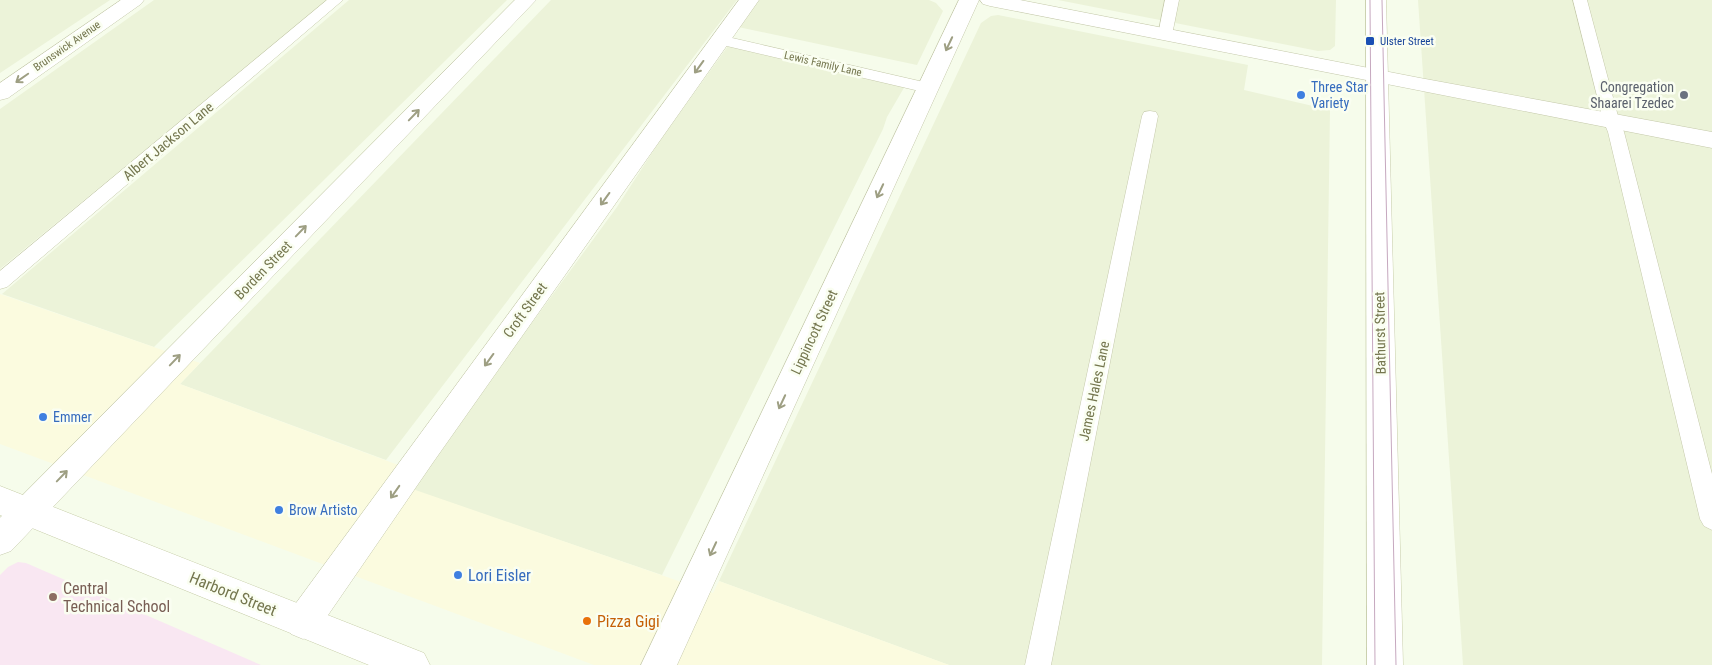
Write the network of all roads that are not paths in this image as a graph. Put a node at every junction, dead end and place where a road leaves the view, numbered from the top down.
1 (134, 0) edge
2 (336, 0) edge
3 (526, 0) edge
4 (749, 0) edge
5 (969, 0) edge
6 (990, 0) edge
7 (1172, 0) edge
8 (1376, 0) edge
9 (1580, 0) edge
10 (1165, 35) junction
11 (719, 40) junction
12 (1377, 76) junction
13 (928, 88) junction
14 (0, 93) edge
15 (1150, 116) dead end
16 (1611, 120) junction
17 (1712, 140) edge
18 (0, 282) edge
19 (14, 506) edge
20 (1712, 519) edge
21 (0, 540) edge
22 (303, 622) junction
23 (412, 665) edge
24 (659, 665) edge
25 (1038, 665) edge
26 (1385, 665) edge

1 -> 14 street, Brunswick Avenue
2 - 18 lane, Albert Jackson Lane
19 -> 3 street, Borden Street
4 - 11 street, Croft Street
5 -> 13 street, Lippincott Street
6 - 10 street
7 - 10 lane
8 - 12 street, Bathurst Street
9 - 16 lane
10 - 12 street
11 - 13 lane, Lewis Family Lane
11 -> 22 street, Croft Street
12 - 16 street
12 - 26 street, Bathurst Street
13 -> 24 street, Lippincott Street
15 - 25 lane, James Hales Lane
16 - 17 street
16 - 20 lane
19 - 21 street, Borden Street
19 - 22 street, Harbord Street
22 - 23 street, Harbord Street

